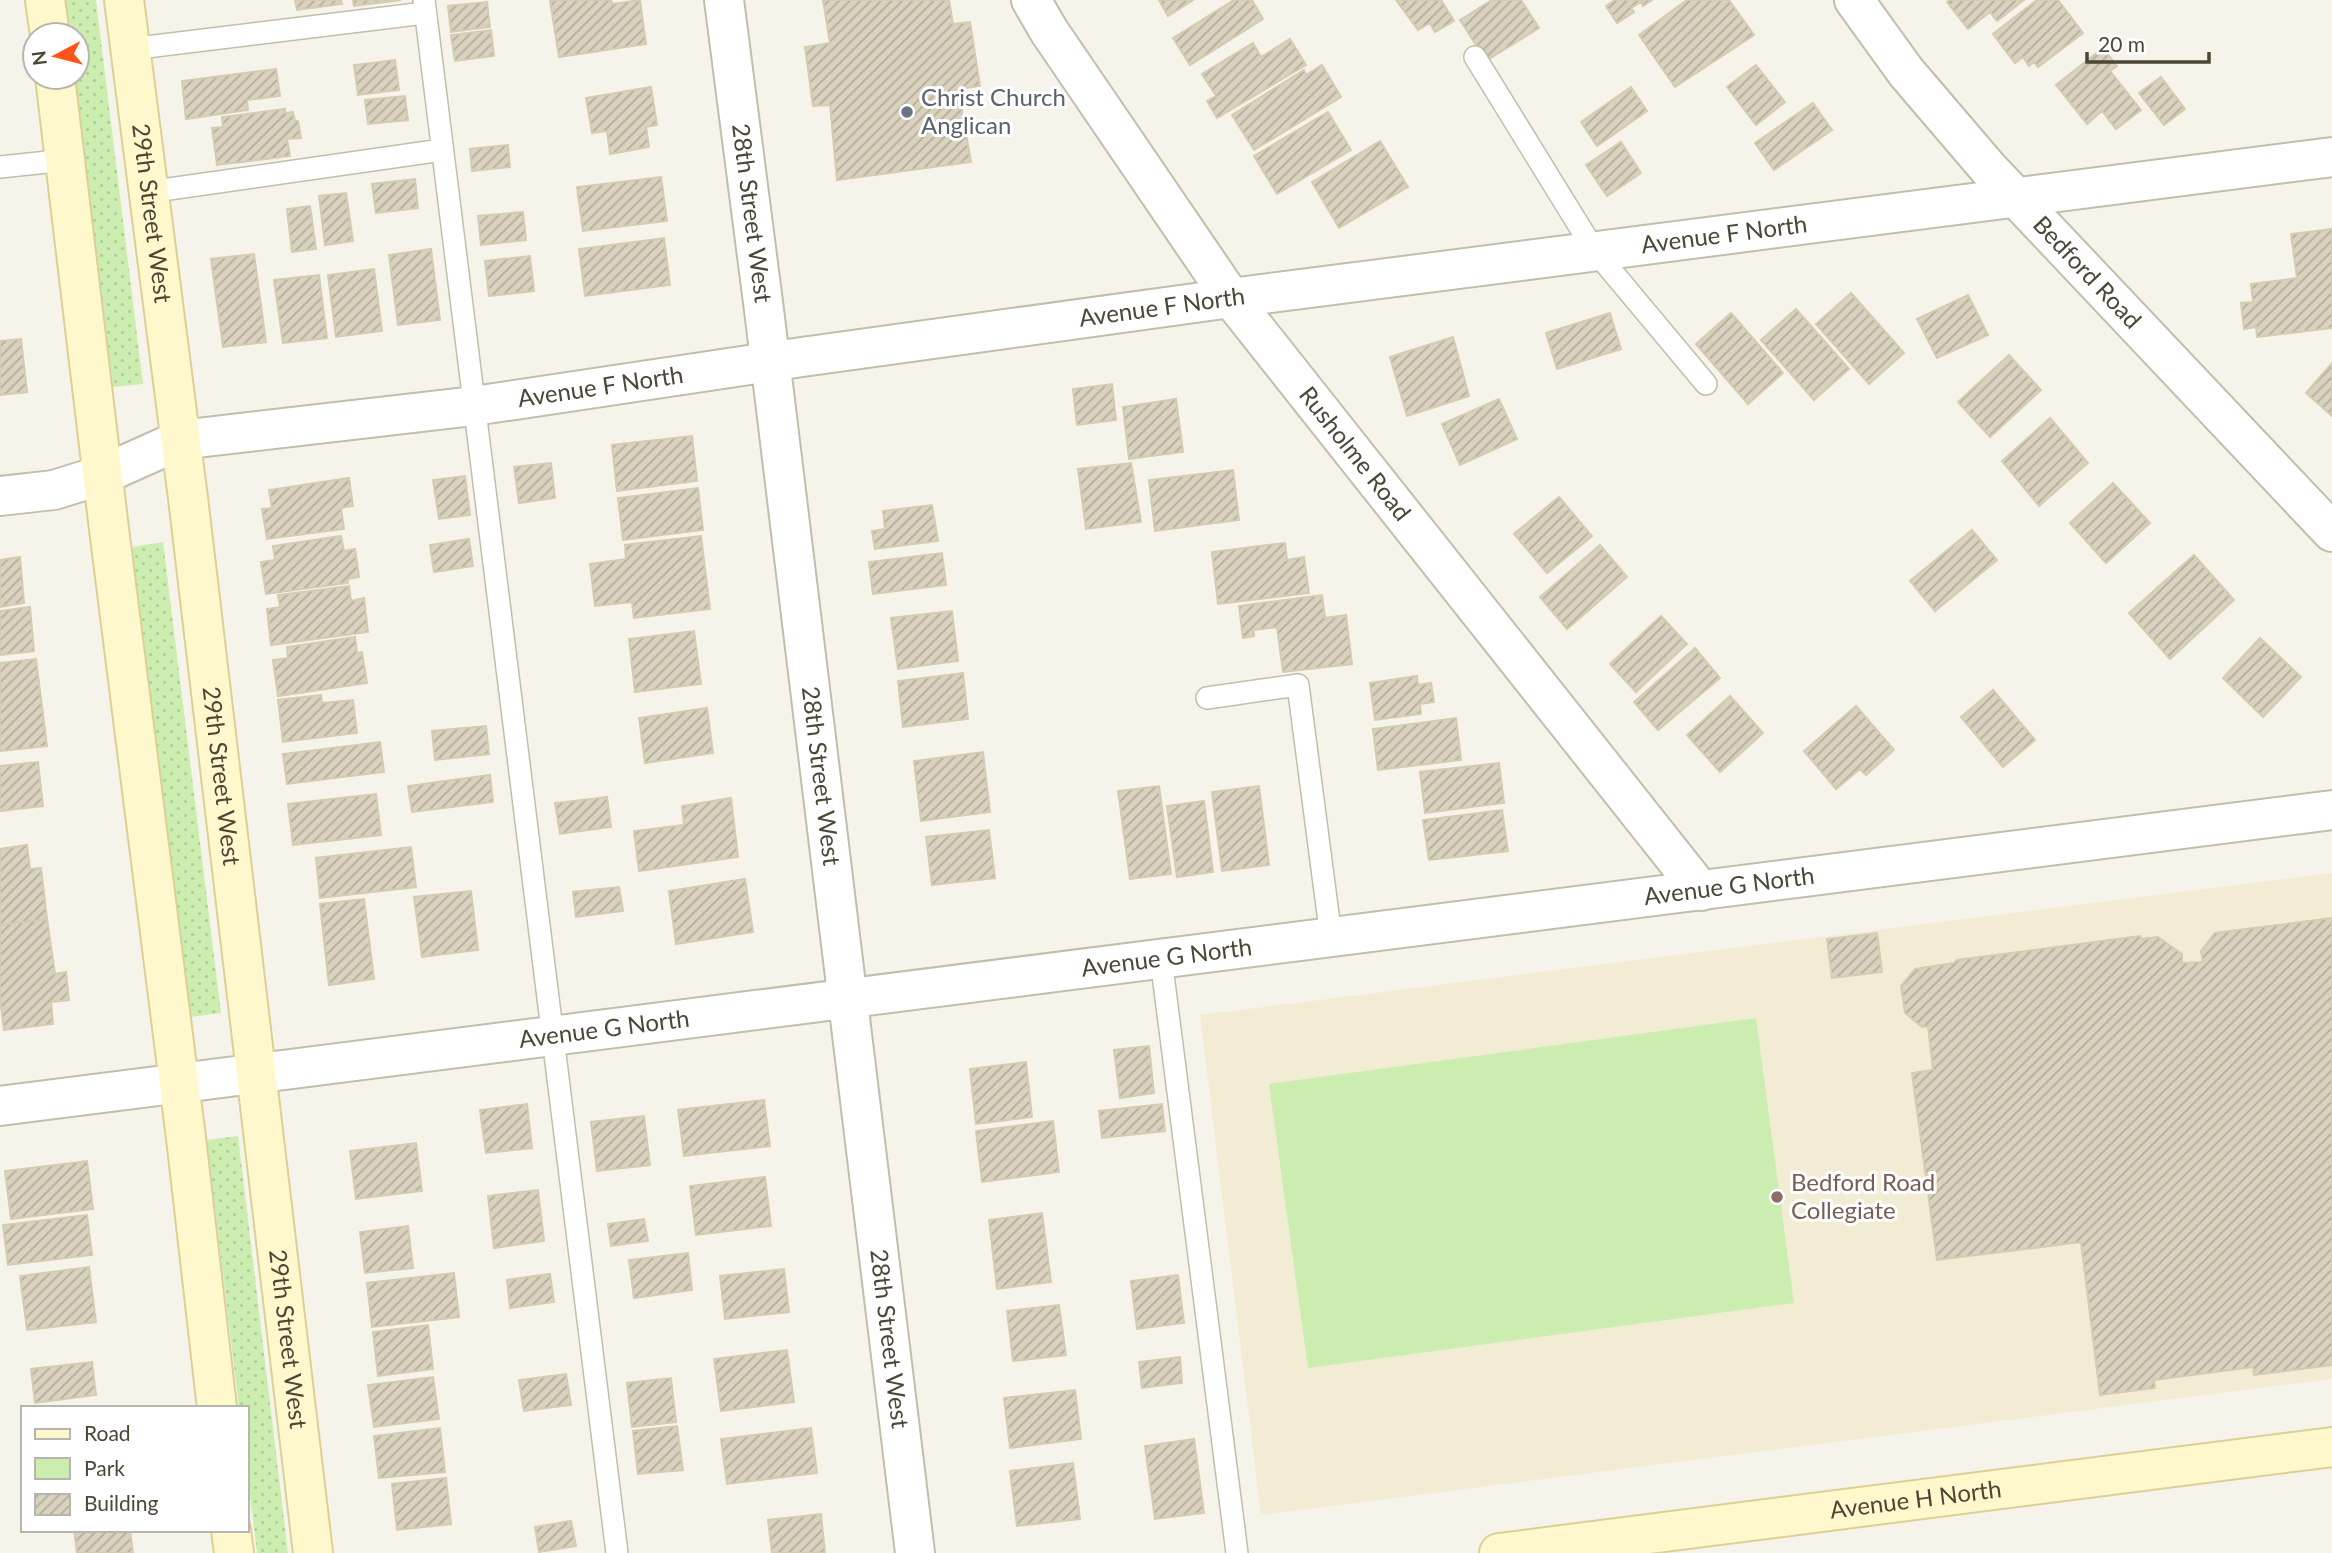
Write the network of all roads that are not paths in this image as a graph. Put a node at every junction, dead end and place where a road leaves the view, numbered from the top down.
1 (45, 0) edge
2 (124, 0) edge
3 (724, 0) edge
4 (1031, 0) edge
5 (1854, 0) edge
6 (425, 6) edge
7 (48, 21) edge
8 (130, 49) junction
9 (1475, 57) dead end
10 (57, 91) edge
11 (442, 150) junction
12 (2332, 157) edge
13 (66, 160) junction
14 (0, 167) edge
15 (148, 192) junction
16 (2016, 197) junction
17 (1594, 250) junction
18 (1231, 298) junction
19 (771, 362) junction
20 (1706, 384) dead end
21 (474, 406) junction
22 (180, 440) junction
23 (102, 475) junction
24 (0, 496) edge
25 (2332, 532) edge
26 (1207, 698) dead end
27 (2332, 810) edge
28 (1701, 891) junction
29 (1331, 937) junction
30 (1161, 959) junction
31 (849, 999) junction
32 (552, 1037) junction
33 (256, 1073) junction
34 (179, 1082) junction
35 (0, 1106) edge
36 (217, 1406) edge
37 (2332, 1447) edge
38 (231, 1532) edge
39 (234, 1553) edge
40 (313, 1553) edge
41 (617, 1553) edge
42 (915, 1553) edge
43 (1237, 1553) edge
44 (1499, 1553) edge

1 - 7 street
2 - 8 street, 29th Street West
3 - 19 street, 28th Street West
4 - 18 street, Rusholme Road
5 - 16 street, Bedford Road
6 - 8 lane
6 - 11 lane
8 - 15 street, 29th Street West
9 - 17 lane
10 - 13 street
11 - 15 lane
11 - 21 lane
12 - 16 street, Avenue F North
13 - 14 lane
13 - 23 street
15 - 22 street, 29th Street West
16 - 17 street, Avenue F North
16 - 25 street, Bedford Road
17 - 18 street, Avenue F North
17 - 20 lane
18 - 19 street, Avenue F North
18 - 28 street, Rusholme Road
19 - 21 street, Avenue F North
19 - 31 street, 28th Street West
21 - 22 street, Avenue F North
21 - 32 lane
22 - 23 street, Avenue F North
22 - 33 street, 29th Street West
23 - 24 street, Avenue F North
23 - 34 street
26 - 29 lane
27 - 28 street, Avenue G North
28 - 29 street, Avenue G North
29 - 30 street, Avenue G North
30 - 31 street, Avenue G North
30 - 43 lane
31 - 32 street, Avenue G North
31 - 42 street, 28th Street West
32 - 33 street, Avenue G North
32 - 41 lane
33 - 34 street, Avenue G North
33 - 40 street, 29th Street West
34 - 35 street, Avenue G North
34 - 36 street
37 - 44 street, Avenue H North
38 - 39 street

